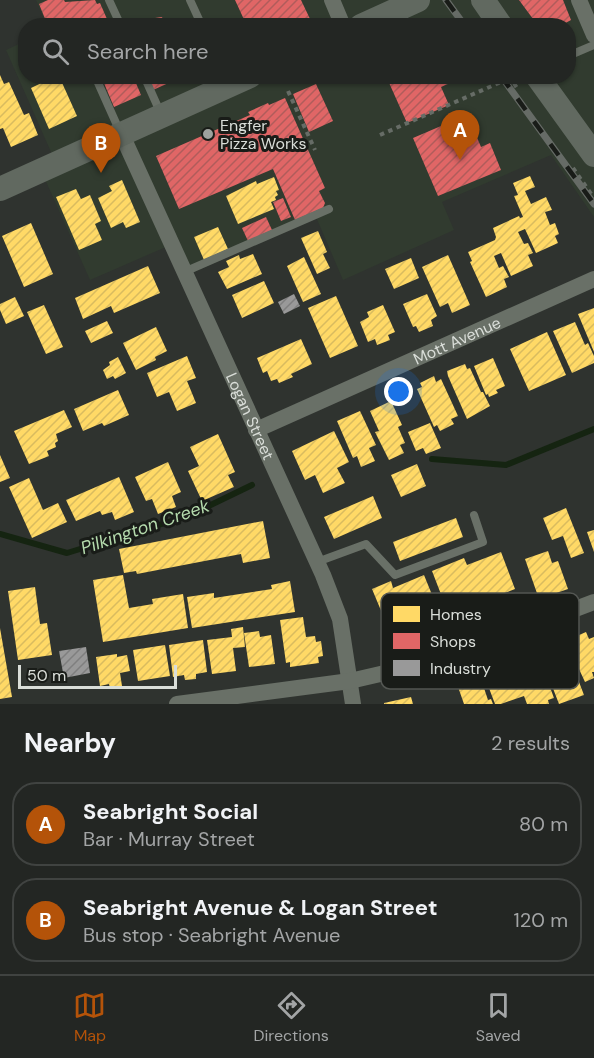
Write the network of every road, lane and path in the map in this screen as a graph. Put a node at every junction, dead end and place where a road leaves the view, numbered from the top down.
1 (110, 0) edge
2 (190, 0) edge
3 (332, 0) edge
4 (418, 0) edge
5 (483, 0) edge
6 (579, 0) edge
7 (118, 18) edge
8 (198, 18) edge
9 (340, 18) edge
10 (379, 18) edge
11 (495, 18) edge
12 (594, 35) edge
13 (594, 45) edge
14 (576, 53) edge
15 (99, 84) edge
16 (148, 84) edge
17 (227, 84) edge
18 (496, 84) edge
19 (543, 84) edge
20 (288, 91) dead end
21 (162, 117) junction
22 (122, 135) junction
23 (380, 135) dead end
24 (315, 150) dead end
25 (594, 154) edge
26 (0, 189) edge
27 (329, 209) dead end
28 (184, 272) junction
29 (594, 279) edge
30 (256, 430) junction
31 (474, 515) dead end
32 (317, 562) junction
33 (594, 602) edge
34 (579, 608) edge
35 (381, 674) edge
36 (350, 681) junction
37 (177, 704) edge
38 (353, 704) edge

1 - 7 lane
2 - 8 lane
3 - 9 street
4 - 10 main road
5 - 11 main road
6 - 12 street
13 - 14 lane
15 - 22 lane
16 - 21 lane
17 - 21 main road
18 - 23 path
19 - 25 main road
20 - 24 path
21 - 22 main road
22 - 26 main road
22 - 28 street, Logan Street
27 - 28 lane
28 - 30 street, Logan Street
29 - 30 street, Mott Avenue
30 - 32 street, Logan Street
31 - 32 lane
32 - 36 street, Logan Street
33 - 34 street
35 - 36 street
36 - 37 street
36 - 38 street, Logan Street

